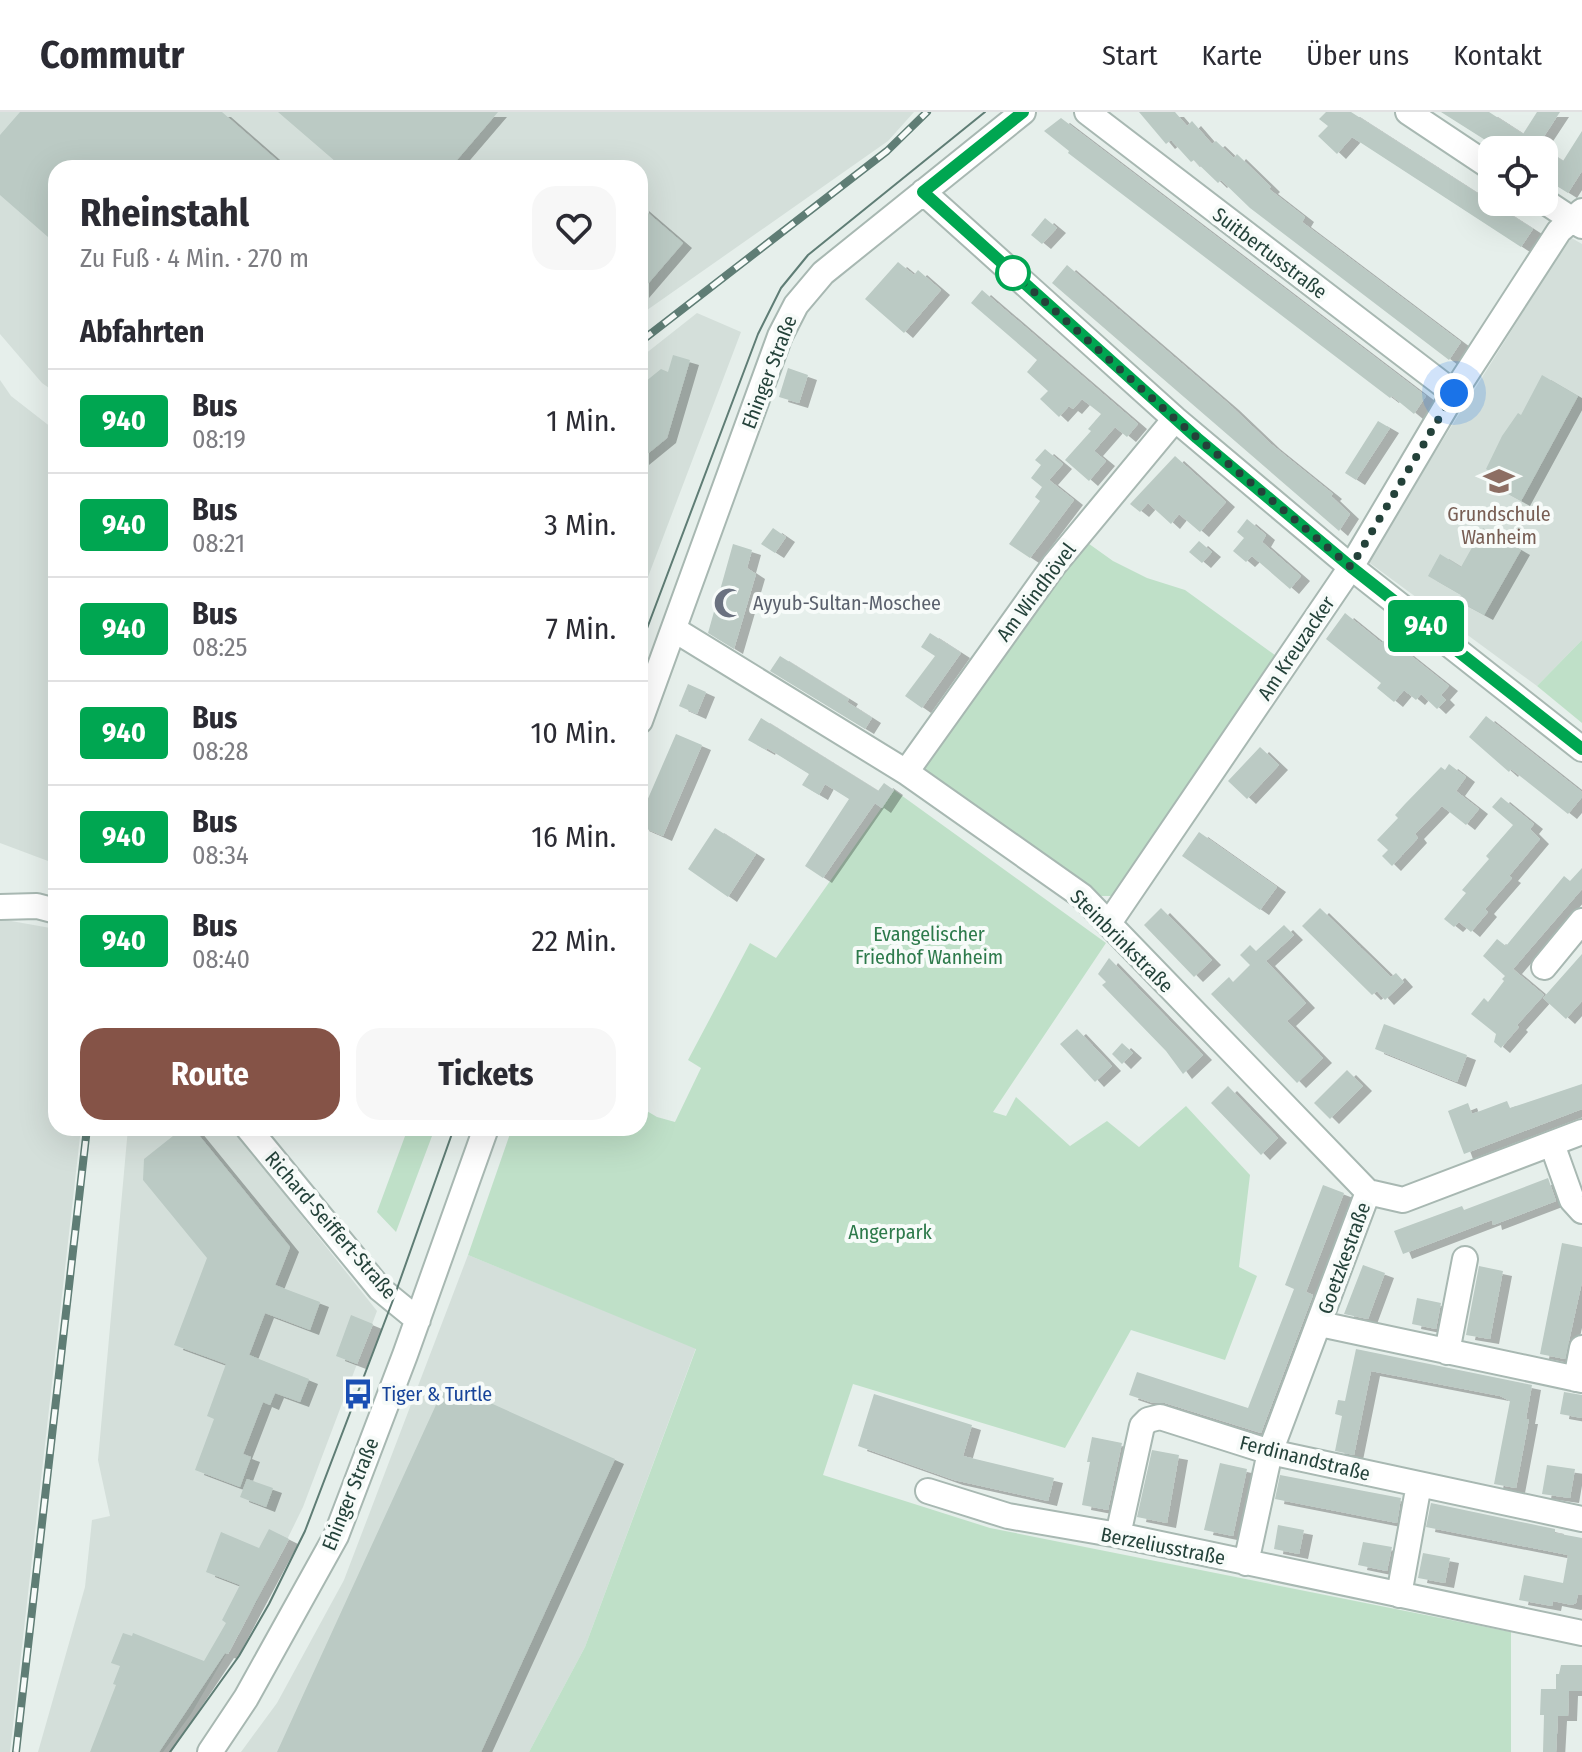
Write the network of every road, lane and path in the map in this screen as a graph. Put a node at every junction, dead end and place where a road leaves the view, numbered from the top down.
1 (1023, 112) edge
2 (1087, 112) edge
3 (1408, 112) edge
4 (1478, 159) edge
5 (923, 192) junction
6 (1558, 208) edge
7 (1579, 219) edge
8 (1454, 393) junction
9 (1175, 419) junction
10 (1351, 567) junction
11 (675, 630) junction
12 (648, 700) edge
13 (1582, 749) edge
14 (906, 772) junction
15 (0, 907) edge
16 (48, 909) edge
17 (1582, 921) edge
18 (1109, 923) junction
19 (1544, 967) dead end
20 (1582, 1132) edge
21 (255, 1136) edge
22 (483, 1136) edge
23 (1552, 1144) junction
24 (1368, 1192) junction
25 (1582, 1211) edge
26 (1465, 1259) dead end
27 (418, 1320) junction
28 (1320, 1324) junction
29 (1582, 1348) edge
30 (1447, 1352) junction
31 (1579, 1379) edge
32 (1270, 1452) junction
33 (1419, 1484) junction
34 (928, 1491) dead end
35 (1582, 1519) edge
36 (1118, 1535) junction
37 (1246, 1563) junction
38 (1399, 1595) junction
39 (1582, 1633) edge
40 (210, 1752) edge

1 - 5 street, Ehinger Straße
2 - 8 street, Suitbertusstraße
3 - 4 street
5 - 9 street
5 - 11 street, Ehinger Straße
6 - 7 street
7 - 8 street, Am Kreuzacker
8 - 10 street, Am Kreuzacker
9 - 10 street
9 - 14 street, Am Windhövel
10 - 13 street
10 - 18 street, Am Kreuzacker
11 - 12 street, Ehinger Straße
11 - 14 street, Steinbrinkstraße
14 - 18 street, Steinbrinkstraße
15 - 16 street
17 - 19 street
18 - 24 street, Steinbrinkstraße
20 - 23 street
21 - 27 street, Richard-Seiffert-Straße
22 - 27 street, Ehinger Straße
23 - 24 street
23 - 25 street
24 - 28 street, Goetzkestraße
26 - 30 street
27 - 40 street, Ehinger Straße
28 - 30 street, Goetzkestraße
28 - 32 street, Goetzkestraße
29 - 31 street
30 - 31 street, Goetzkestraße
32 - 33 street, Ferdinandstraße
32 - 36 street, Ferdinandstraße
32 - 37 street, Goetzkestraße
33 - 35 street, Ferdinandstraße
33 - 38 street
34 - 36 street, Berzeliusstraße
36 - 37 street, Berzeliusstraße
37 - 38 street, Berzeliusstraße
38 - 39 street, Berzeliusstraße

